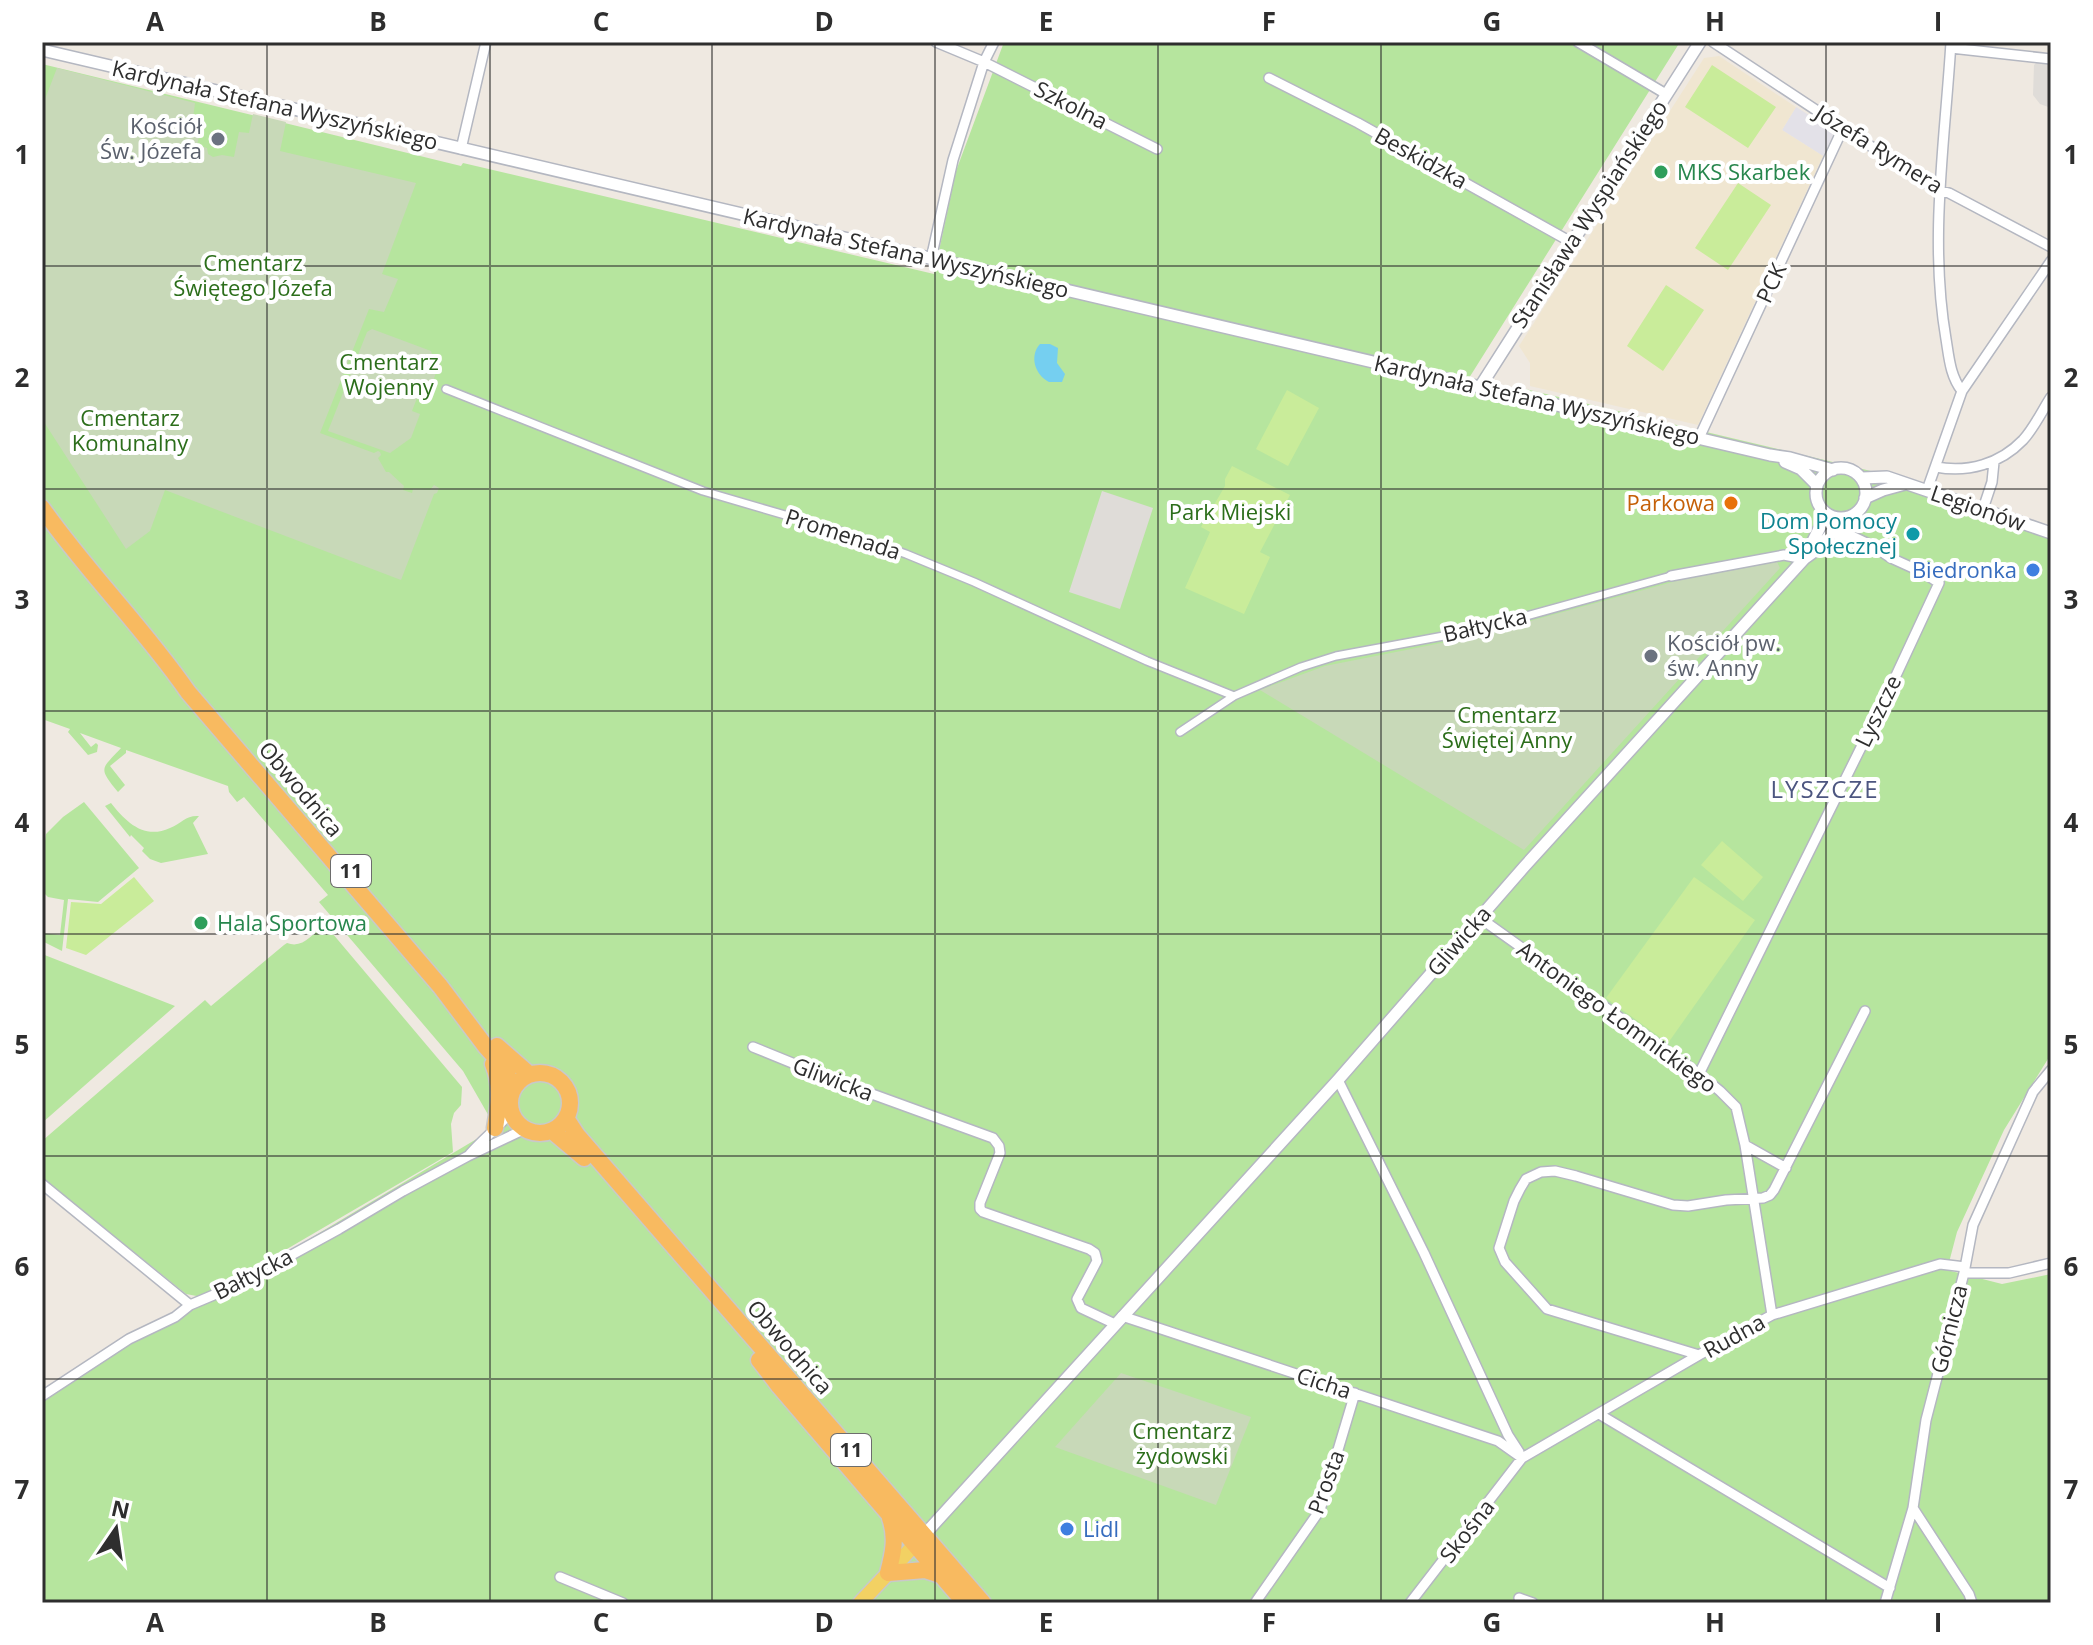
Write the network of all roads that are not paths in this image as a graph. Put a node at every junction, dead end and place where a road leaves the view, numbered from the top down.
1 (486, 42) edge
2 (936, 42) edge
3 (994, 42) edge
4 (1578, 42) edge
5 (1713, 42) edge
6 (1694, 44) edge
7 (1951, 45) edge
8 (42, 50) edge
9 (2051, 59) edge
10 (984, 62) junction
11 (1269, 78) dead end
12 (1666, 94) junction
13 (1843, 128) junction
14 (461, 149) junction
15 (1157, 149) dead end
16 (1940, 191) junction
17 (1571, 242) junction
18 (2051, 247) edge
19 (931, 259) junction
20 (2051, 261) edge
21 (1480, 387) junction
22 (446, 389) dead end
23 (1962, 391) junction
24 (2051, 397) edge
25 (1699, 438) junction
26 (1770, 455) junction
27 (1994, 462) junction
28 (1936, 467) junction
29 (1833, 470) junction
30 (1862, 478) junction
31 (1905, 484) junction
32 (1817, 485) junction
33 (1927, 490) junction
34 (1865, 498) junction
35 (42, 508) edge
36 (1983, 509) junction
37 (1821, 510) junction
38 (1842, 519) junction
39 (2051, 533) edge
40 (1832, 534) junction
41 (1804, 559) junction
42 (1671, 576) joint
43 (173, 669) junction
44 (1234, 696) junction
45 (1180, 732) dead end
46 (1480, 918) junction
47 (1865, 1011) dead end
48 (486, 1047) junction
49 (753, 1047) dead end
50 (2051, 1070) edge
51 (529, 1074) junction
52 (1699, 1074) junction
53 (1338, 1080) junction
54 (514, 1088) junction
55 (511, 1112) junction
56 (566, 1118) junction
57 (495, 1128) junction
58 (525, 1129) junction
59 (552, 1131) junction
60 (1745, 1145) junction
61 (468, 1156) junction
62 (1786, 1168) junction
63 (42, 1184) edge
64 (1754, 1198) junction
65 (2051, 1263) edge
66 (1964, 1270) junction
67 (190, 1305) junction
68 (1772, 1315) junction
69 (1119, 1320) junction
70 (1699, 1355) junction
71 (1355, 1393) junction
72 (42, 1396) edge
73 (1599, 1414) junction
74 (1522, 1458) junction
75 (1913, 1508) junction
76 (888, 1513) junction
77 (920, 1539) junction
78 (888, 1573) junction
79 (941, 1576) junction
80 (560, 1577) dead end
81 (1890, 1588) junction
82 (1519, 1598) dead end
83 (623, 1603) edge
84 (860, 1603) edge
85 (965, 1603) edge
86 (983, 1603) edge
87 (1255, 1603) edge
88 (1410, 1603) edge
89 (1533, 1603) edge
90 (1885, 1603) edge
91 (1972, 1603) edge

1 - 14 street
2 - 10 street, Szkolna
3 - 10 street
4 - 12 street
5 - 13 street, Józefa Rymera
6 - 12 street, Stanisława Wyspiańskiego
7 - 9 street
7 - 16 street
8 - 14 street, Kardynała Stefana Wyszyńskiego
10 - 15 street, Szkolna
10 - 19 street
11 - 17 street, Beskidzka
12 - 17 street, Stanisława Wyspiańskiego
13 - 16 street, Józefa Rymera
13 - 25 street, PCK
14 - 19 street, Kardynała Stefana Wyszyńskiego
16 - 18 street, Józefa Rymera
16 - 23 street
17 - 21 street, Stanisława Wyspiańskiego
19 - 21 street, Kardynała Stefana Wyszyńskiego
20 - 23 street
21 - 25 street, Kardynała Stefana Wyszyńskiego
22 - 44 street, Promenada
23 - 28 street
24 - 27 street
25 - 26 street, Kardynała Stefana Wyszyńskiego
26 - 29 street, Kardynała Stefana Wyszyńskiego
26 - 32 street, Kardynała Stefana Wyszyńskiego
27 - 28 street
27 - 36 street
28 - 33 street
29 - 30 street
29 - 32 street
30 - 31 street, Legionów
30 - 34 street
31 - 33 street, Legionów
31 - 34 street, Legionów
32 - 37 street
33 - 36 street, Legionów
34 - 38 street
35 - 43 highway, Obwodnica / 11
36 - 39 street, Legionów
37 - 38 street
37 - 41 street, Gliwicka
38 - 40 street, Gliwicka
40 - 41 street, Gliwicka
40 - 52 street, Lyszcze
41 - 42 street, Bałtycka
41 - 46 street, Gliwicka
42 - 44 street, Bałtycka
43 - 48 highway, Obwodnica / 11
43 - 51 highway, Obwodnica / 11
44 - 45 street, Bałtycka
46 - 52 street, Antoniego Łomnickiego
46 - 53 street, Gliwicka
47 - 62 street
48 - 54 highway, Obwodnica / 11
48 - 57 highway
49 - 69 street, Gliwicka
50 - 66 street, Górnicza
51 - 54 highway
51 - 56 highway
52 - 60 street, Antoniego Łomnickiego
53 - 69 street, Gliwicka
53 - 74 street
54 - 55 highway
55 - 57 street, Bałtycka
55 - 58 highway
56 - 59 highway
56 - 77 highway, Obwodnica / 11
57 - 61 street, Bałtycka
58 - 59 highway
58 - 61 street, Bałtycka
59 - 76 highway, Obwodnica / 11
60 - 62 street
60 - 64 street, Antoniego Łomnickiego
61 - 67 street, Bałtycka
62 - 64 street
63 - 67 street
64 - 68 street, Antoniego Łomnickiego
64 - 70 street
65 - 66 street, Rudna
66 - 68 street, Rudna
66 - 75 street, Górnicza
67 - 72 street, Bałtycka
68 - 70 street, Rudna
69 - 71 street, Cicha
69 - 77 street, Gliwicka
70 - 73 street, Rudna
71 - 74 street, Cicha
71 - 87 street, Prosta
73 - 74 street, Rudna
73 - 81 street
74 - 88 street, Skośna
75 - 81 street, Górnicza
75 - 91 street
76 - 77 highway, Obwodnica / 11
76 - 78 highway
77 - 78 main road, Gliwicka
77 - 79 highway, Obwodnica / 11
77 - 86 highway, Obwodnica / 11
78 - 79 highway
78 - 84 main road, Gliwicka
79 - 85 highway, Obwodnica / 11
80 - 83 street
81 - 90 street, Górnicza
82 - 89 street

